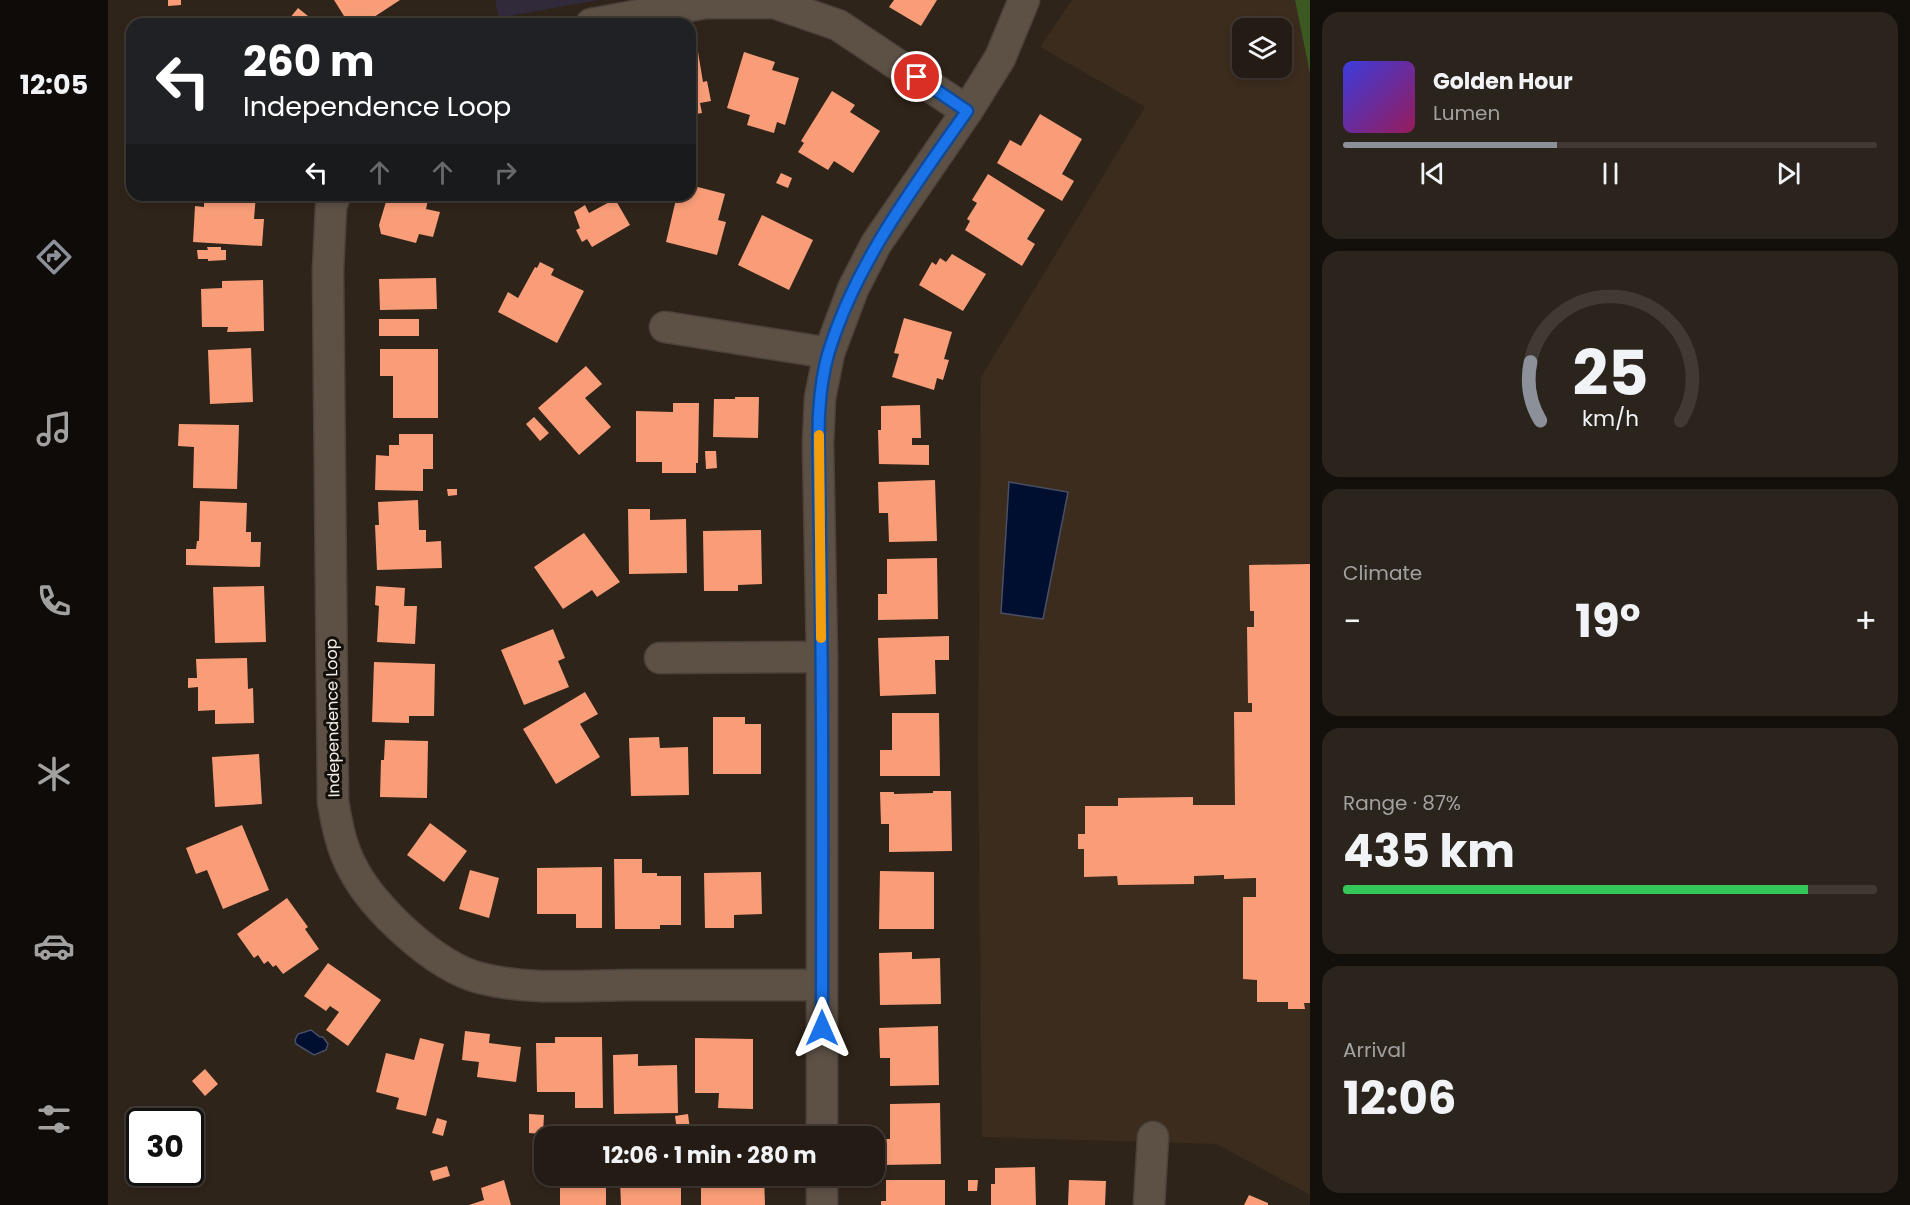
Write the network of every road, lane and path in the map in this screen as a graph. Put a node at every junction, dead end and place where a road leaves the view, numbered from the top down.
1 (1024, 0) edge
2 (624, 18) edge
3 (967, 111) junction
4 (333, 201) edge
5 (665, 327) dead end
6 (829, 353) junction
7 (822, 657) junction
8 (660, 658) dead end
9 (822, 985) junction
10 (822, 1126) edge
11 (1153, 1137) dead end
12 (822, 1186) edge
13 (822, 1205) edge
14 (1149, 1205) edge

1 - 3 street
2 - 3 street
3 - 6 street
4 - 9 street, Independence Loop
5 - 6 street
6 - 7 street
7 - 8 street
7 - 9 street
9 - 10 street
11 - 14 street
12 - 13 street

